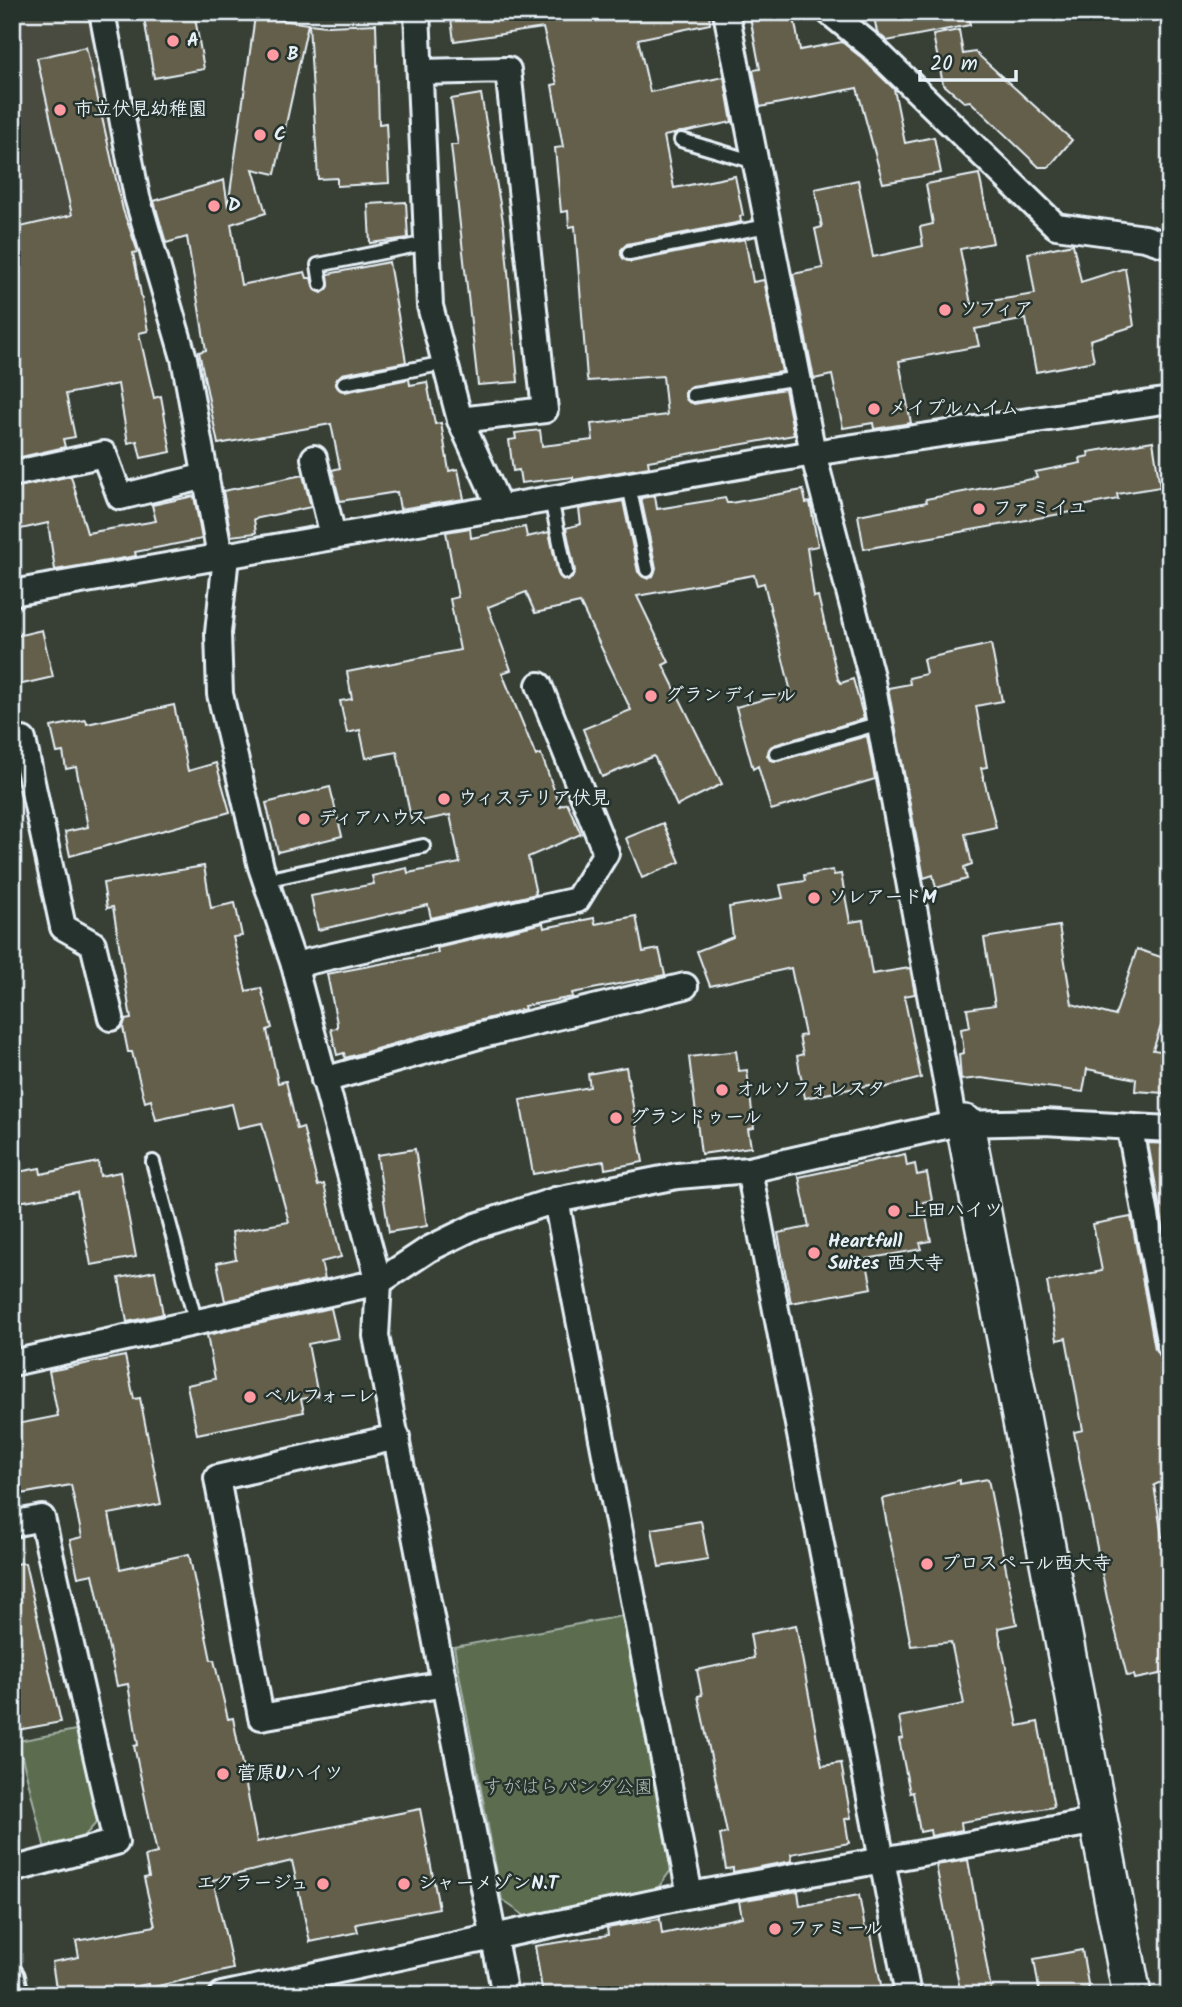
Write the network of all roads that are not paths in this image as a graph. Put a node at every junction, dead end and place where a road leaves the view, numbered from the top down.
1 (102, 12) edge
2 (417, 12) edge
3 (726, 12) edge
4 (829, 12) edge
5 (420, 72) junction
6 (681, 140) dead end
7 (755, 162) junction
8 (767, 226) junction
9 (427, 243) junction
10 (1170, 246) edge
11 (629, 253) dead end
12 (321, 284) dead end
13 (445, 363) junction
14 (798, 378) junction
15 (344, 383) dead end
16 (693, 395) dead end
17 (1170, 400) edge
18 (460, 420) junction
19 (813, 453) junction
20 (314, 458) dead end
21 (12, 474) edge
22 (206, 476) junction
23 (629, 486) junction
24 (551, 499) junction
25 (500, 508) junction
26 (333, 536) junction
27 (223, 556) junction
28 (647, 570) dead end
29 (566, 572) dead end
30 (12, 593) edge
31 (539, 685) dead end
32 (880, 723) junction
33 (12, 743) edge
34 (776, 753) dead end
35 (424, 846) dead end
36 (265, 880) junction
37 (294, 965) junction
38 (685, 986) dead end
39 (111, 1018) dead end
40 (324, 1080) junction
41 (960, 1124) junction
42 (1130, 1129) junction
43 (1170, 1129) edge
44 (153, 1163) dead end
45 (749, 1170) junction
46 (556, 1200) junction
47 (379, 1282) junction
48 (196, 1323) junction
49 (1170, 1346) edge
50 (12, 1363) edge
51 (397, 1437) junction
52 (12, 1524) edge
53 (444, 1684) junction
54 (1098, 1821) junction
55 (881, 1861) junction
56 (12, 1870) edge
57 (690, 1895) junction
58 (491, 1935) junction
59 (12, 1977) edge
60 (16, 1995) edge
61 (222, 1995) edge
62 (505, 1995) edge
63 (908, 1995) edge
64 (1132, 1995) edge

1 - 22 street
2 - 5 street
3 - 7 street
4 - 10 street
5 - 9 street
5 - 18 street
6 - 7 lane
7 - 8 street
8 - 11 lane
8 - 14 street
9 - 12 lane
9 - 13 street
13 - 15 lane
13 - 18 street
14 - 16 lane
14 - 19 street
17 - 19 street
18 - 25 street
19 - 23 street
19 - 32 street
20 - 26 street
21 - 22 street
22 - 27 street
23 - 24 street
23 - 28 lane
24 - 25 street
24 - 29 lane
25 - 26 street
26 - 27 street
27 - 30 street
27 - 36 street
31 - 37 street
32 - 34 lane
32 - 41 street
33 - 39 street
35 - 36 lane
36 - 37 street
37 - 40 street
38 - 40 street
40 - 47 street
41 - 42 street
41 - 45 street
41 - 54 street
42 - 43 street
42 - 49 street
44 - 48 lane
45 - 46 street
45 - 55 street
46 - 47 street
46 - 57 street
47 - 48 street
47 - 51 street
48 - 50 street
51 - 53 street
51 - 53 street
52 - 56 street
53 - 58 street
54 - 55 street
54 - 64 street
55 - 57 street
55 - 63 street
57 - 58 street
58 - 61 street
58 - 62 street
59 - 60 street

